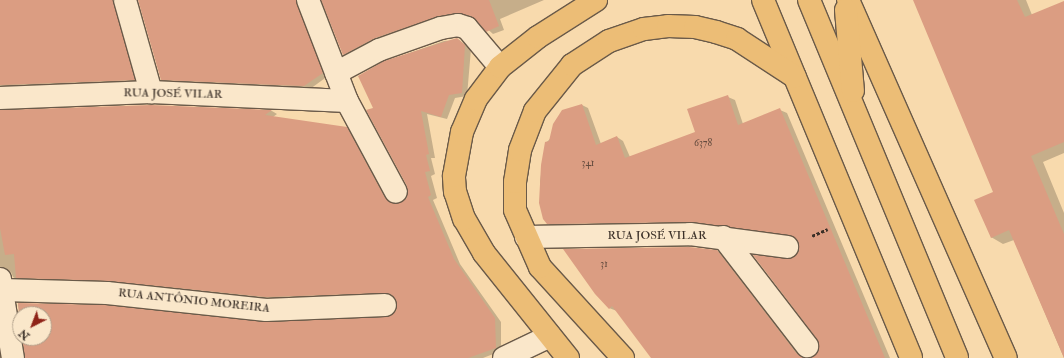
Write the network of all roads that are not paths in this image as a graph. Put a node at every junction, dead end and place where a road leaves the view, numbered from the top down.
1 (125, 0) edge
2 (308, 0) edge
3 (596, 0) edge
4 (763, 0) edge
5 (809, 0) edge
6 (846, 0) edge
7 (500, 67) junction
8 (336, 73) junction
9 (794, 77) junction
10 (151, 92) junction
11 (0, 98) edge
12 (347, 101) junction
13 (855, 114) junction
14 (396, 192) dead end
15 (526, 237) junction
16 (723, 237) junction
17 (787, 247) road end
18 (1, 284) edge
19 (385, 305) dead end
20 (550, 336) junction
21 (807, 346) dead end
22 (13, 358) edge
23 (504, 358) edge
24 (568, 358) edge
25 (623, 358) edge
26 (912, 358) edge
27 (957, 358) edge
28 (1006, 358) edge

1 - 10 street
2 - 8 street
3 - 7 main road
4 - 9 main road
5 - 13 main road
6 - 13 main road
6 - 28 main road
7 - 8 street
7 - 20 main road
8 - 12 street
9 - 15 main road
9 - 26 main road
10 - 11 street, RUA JOSÉ VILAR
10 - 12 street, RUA JOSÉ VILAR
12 - 14 street
13 - 27 main road
15 - 16 street, RUA JOSÉ VILAR
15 - 25 main road
16 - 17 street, RUA JOSÉ VILAR
16 - 21 street
18 - 19 street, RUA ANTÔNIO MOREIRA
18 - 22 street
20 - 23 street
20 - 24 main road

